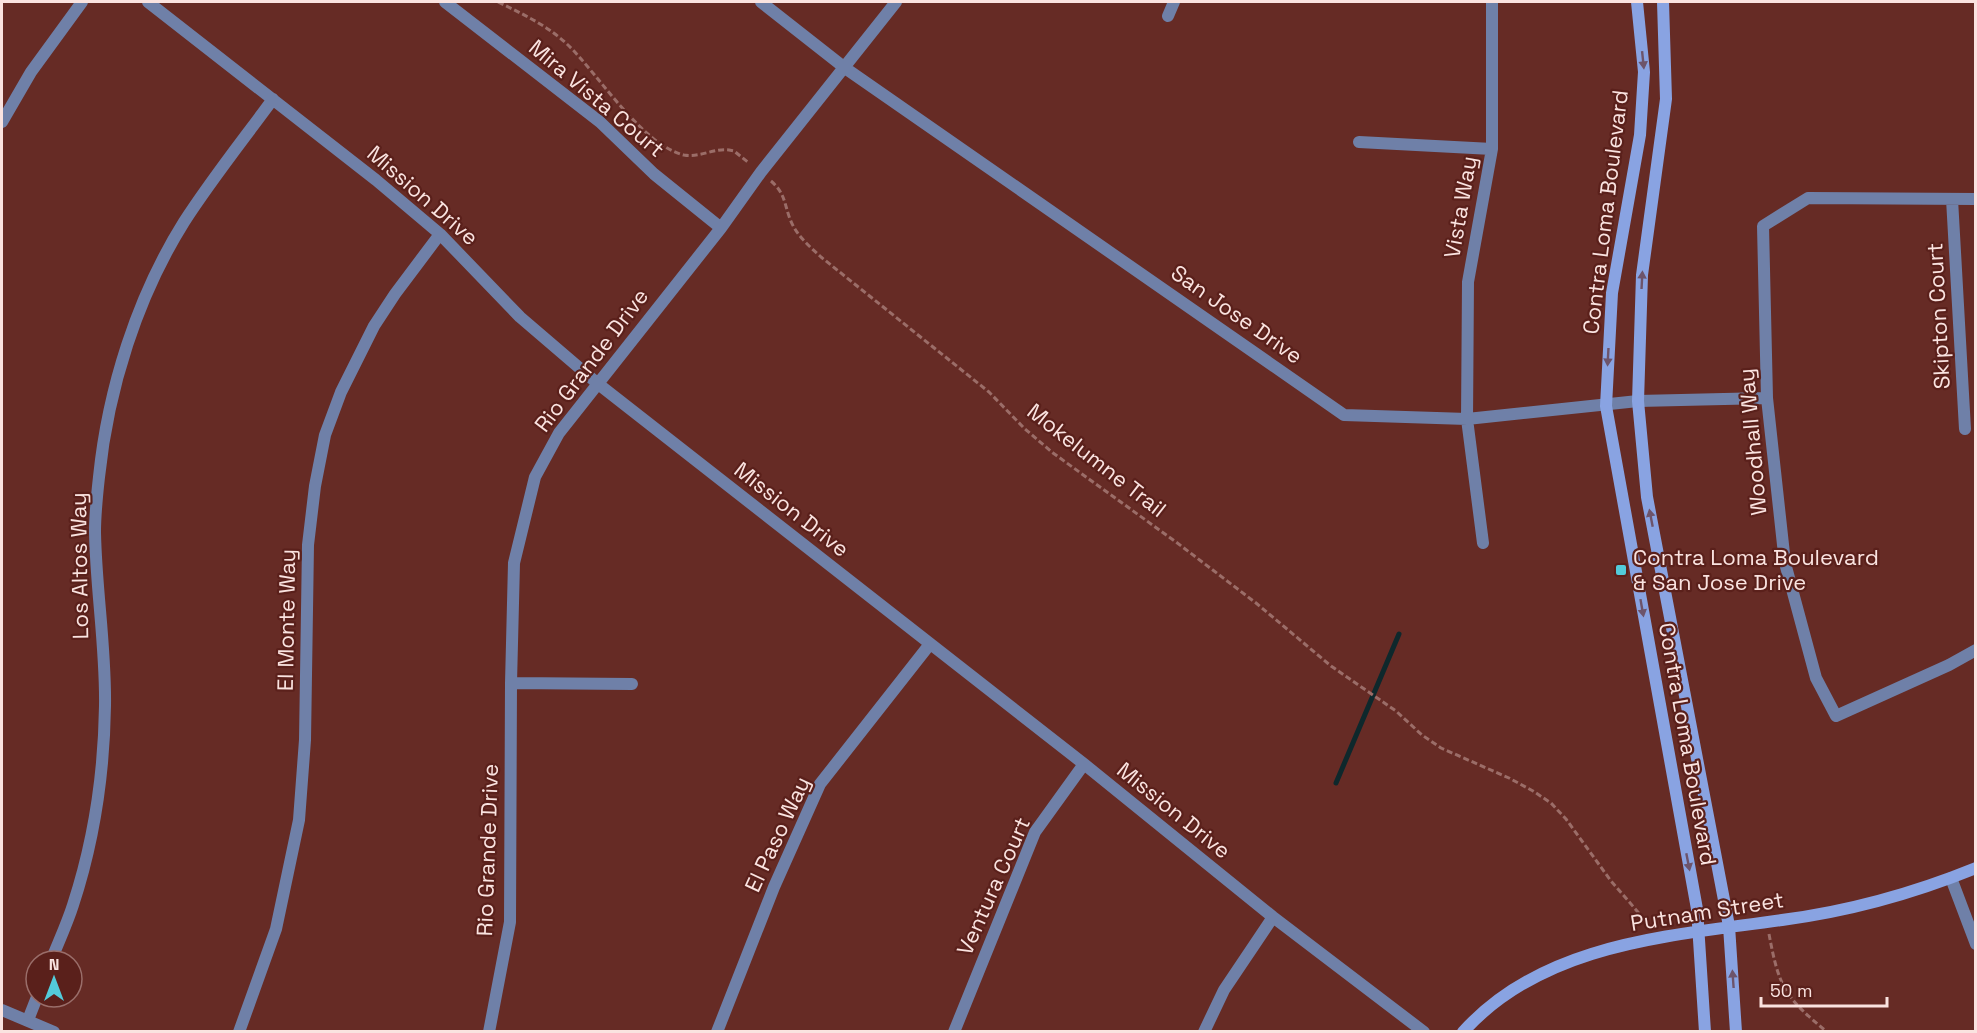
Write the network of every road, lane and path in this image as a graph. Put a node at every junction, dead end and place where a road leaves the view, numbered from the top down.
1 (82, 2) edge
2 (148, 2) edge
3 (445, 2) edge
4 (498, 2) edge
5 (761, 2) edge
6 (896, 2) edge
7 (1174, 2) edge
8 (1492, 2) edge
9 (1636, 2) edge
10 (1663, 2) edge
11 (1168, 15) dead end
12 (845, 68) junction
13 (273, 99) junction
14 (2, 122) edge
15 (1359, 142) dead end
16 (1492, 149) junction
17 (760, 172) junction
18 (1952, 199) junction
19 (1976, 199) edge
20 (721, 228) junction
21 (440, 234) junction
22 (597, 383) junction
23 (1767, 398) junction
24 (1638, 401) junction
25 (1606, 406) junction
26 (1467, 419) junction
27 (1965, 429) dead end
28 (1483, 543) dead end
29 (930, 644) junction
30 (1976, 650) edge
31 (511, 683) junction
32 (632, 684) dead end
33 (1084, 765) junction
34 (1976, 868) edge
35 (1951, 878) junction
36 (1273, 917) junction
37 (1767, 922) junction
38 (1729, 926) junction
39 (1699, 930) junction
40 (1652, 940) junction
41 (1976, 944) edge
42 (56, 949) edge
43 (32, 1009) edge
44 (2, 1010) edge
45 (28, 1020) junction
46 (54, 1032) edge
47 (239, 1032) edge
48 (489, 1032) edge
49 (717, 1032) edge
50 (954, 1032) edge
51 (1204, 1032) edge
52 (1424, 1032) edge
53 (1463, 1032) edge
54 (1705, 1032) edge
55 (1736, 1032) edge
56 (1827, 1032) edge

1 - 14 street
2 - 13 street, Mission Drive
3 - 20 street, Mira Vista Court
4 - 17 path, Mokelumne Trail
5 - 12 street, San Jose Drive
6 - 12 street, Rio Grande Drive
7 - 11 street
8 - 16 street, Vista Way
9 -> 25 main road, Contra Loma Boulevard
24 -> 10 main road, Contra Loma Boulevard
12 - 17 street, Rio Grande Drive
12 - 26 street, San Jose Drive
13 - 21 street, Mission Drive
13 - 42 street, Los Altos Way
15 - 16 street
16 - 26 street, Vista Way
17 - 20 street, Rio Grande Drive
17 - 40 path, Mokelumne Trail
18 - 19 street
18 - 23 street, Woodhall Way
18 - 27 street, Skipton Court
20 - 22 street, Rio Grande Drive
21 - 22 street, Mission Drive
21 - 47 street, El Monte Way
22 - 29 street, Mission Drive
22 - 31 street, Rio Grande Drive
23 - 24 street, San Jose Drive
23 - 30 street, Woodhall Way
24 - 25 street, San Jose Drive
38 -> 24 main road, Contra Loma Boulevard
25 - 26 street, San Jose Drive
25 -> 39 main road, Contra Loma Boulevard
26 - 28 street, Vista Way
29 - 33 street, Mission Drive
29 - 49 street, El Paso Way
31 - 32 street
31 - 48 street, Rio Grande Drive
33 - 36 street, Mission Drive
33 - 50 street, Ventura Court
34 - 35 main road, Putnam Street
35 - 37 main road, Putnam Street
35 - 41 street
36 - 51 street
36 - 52 street, Mission Drive
37 - 38 main road, Putnam Street
37 - 56 path
38 - 39 main road, Putnam Street
55 -> 38 main road, Contra Loma Boulevard
39 - 40 main road, Putnam Street
39 - 54 main road, Contra Loma Boulevard
40 - 53 main road, Putnam Street
43 - 45 street
44 - 45 street
45 - 46 street

